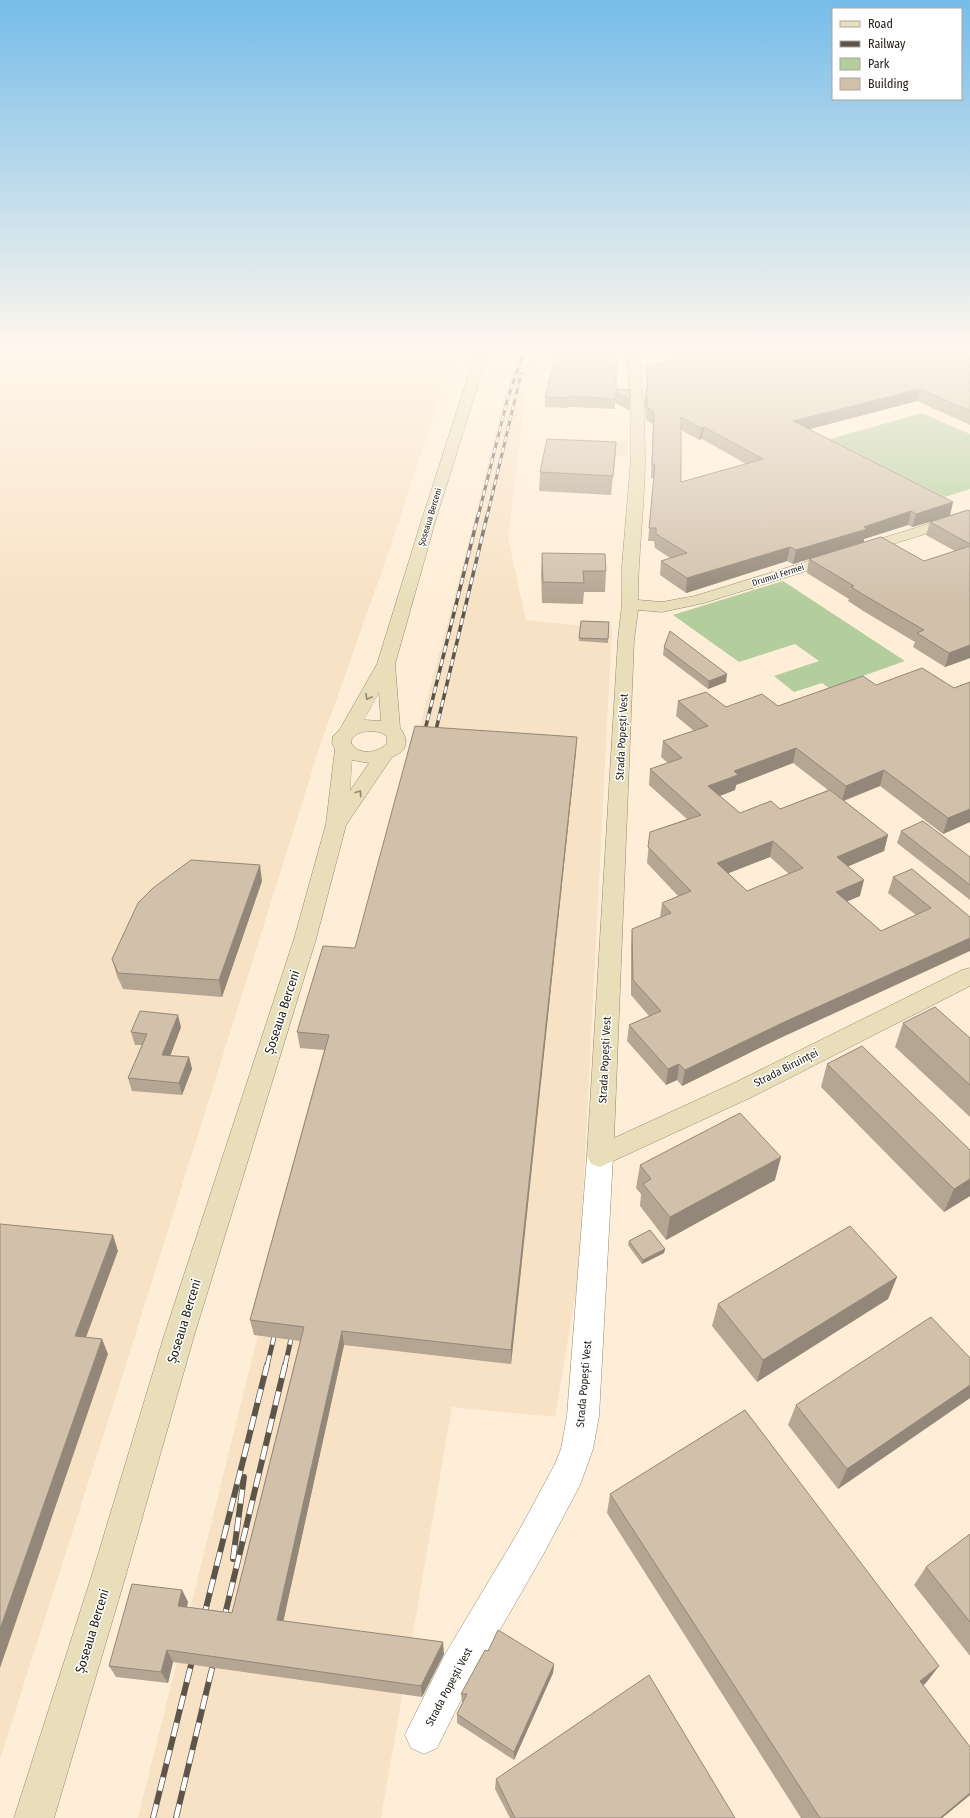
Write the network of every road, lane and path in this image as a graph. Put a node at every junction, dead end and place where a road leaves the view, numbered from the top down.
1 (457, 432) edge
2 (638, 432) edge
3 (970, 515) edge
4 (630, 604) junction
5 (386, 664) junction
6 (349, 730) junction
7 (391, 730) junction
8 (344, 750) junction
9 (385, 754) junction
10 (336, 824) junction
11 (970, 976) edge
12 (600, 1156) junction
13 (424, 1735) dead end
14 (34, 1818) edge

1 - 5 street, Șoseaua Berceni
2 - 4 street, Strada Popești Vest
3 - 4 street, Drumul Fermei
4 - 12 street, Strada Popești Vest
5 -> 6 street, Șoseaua Berceni
5 - 7 street, Șoseaua Berceni
6 - 7 street
6 - 8 street, Șoseaua Berceni
7 - 9 street, Șoseaua Berceni
8 - 9 street
8 - 10 street, Șoseaua Berceni
10 -> 9 street, Șoseaua Berceni
10 - 14 street, Șoseaua Berceni
11 - 12 street, Strada Biruinței
12 - 13 street, Strada Popești Vest

